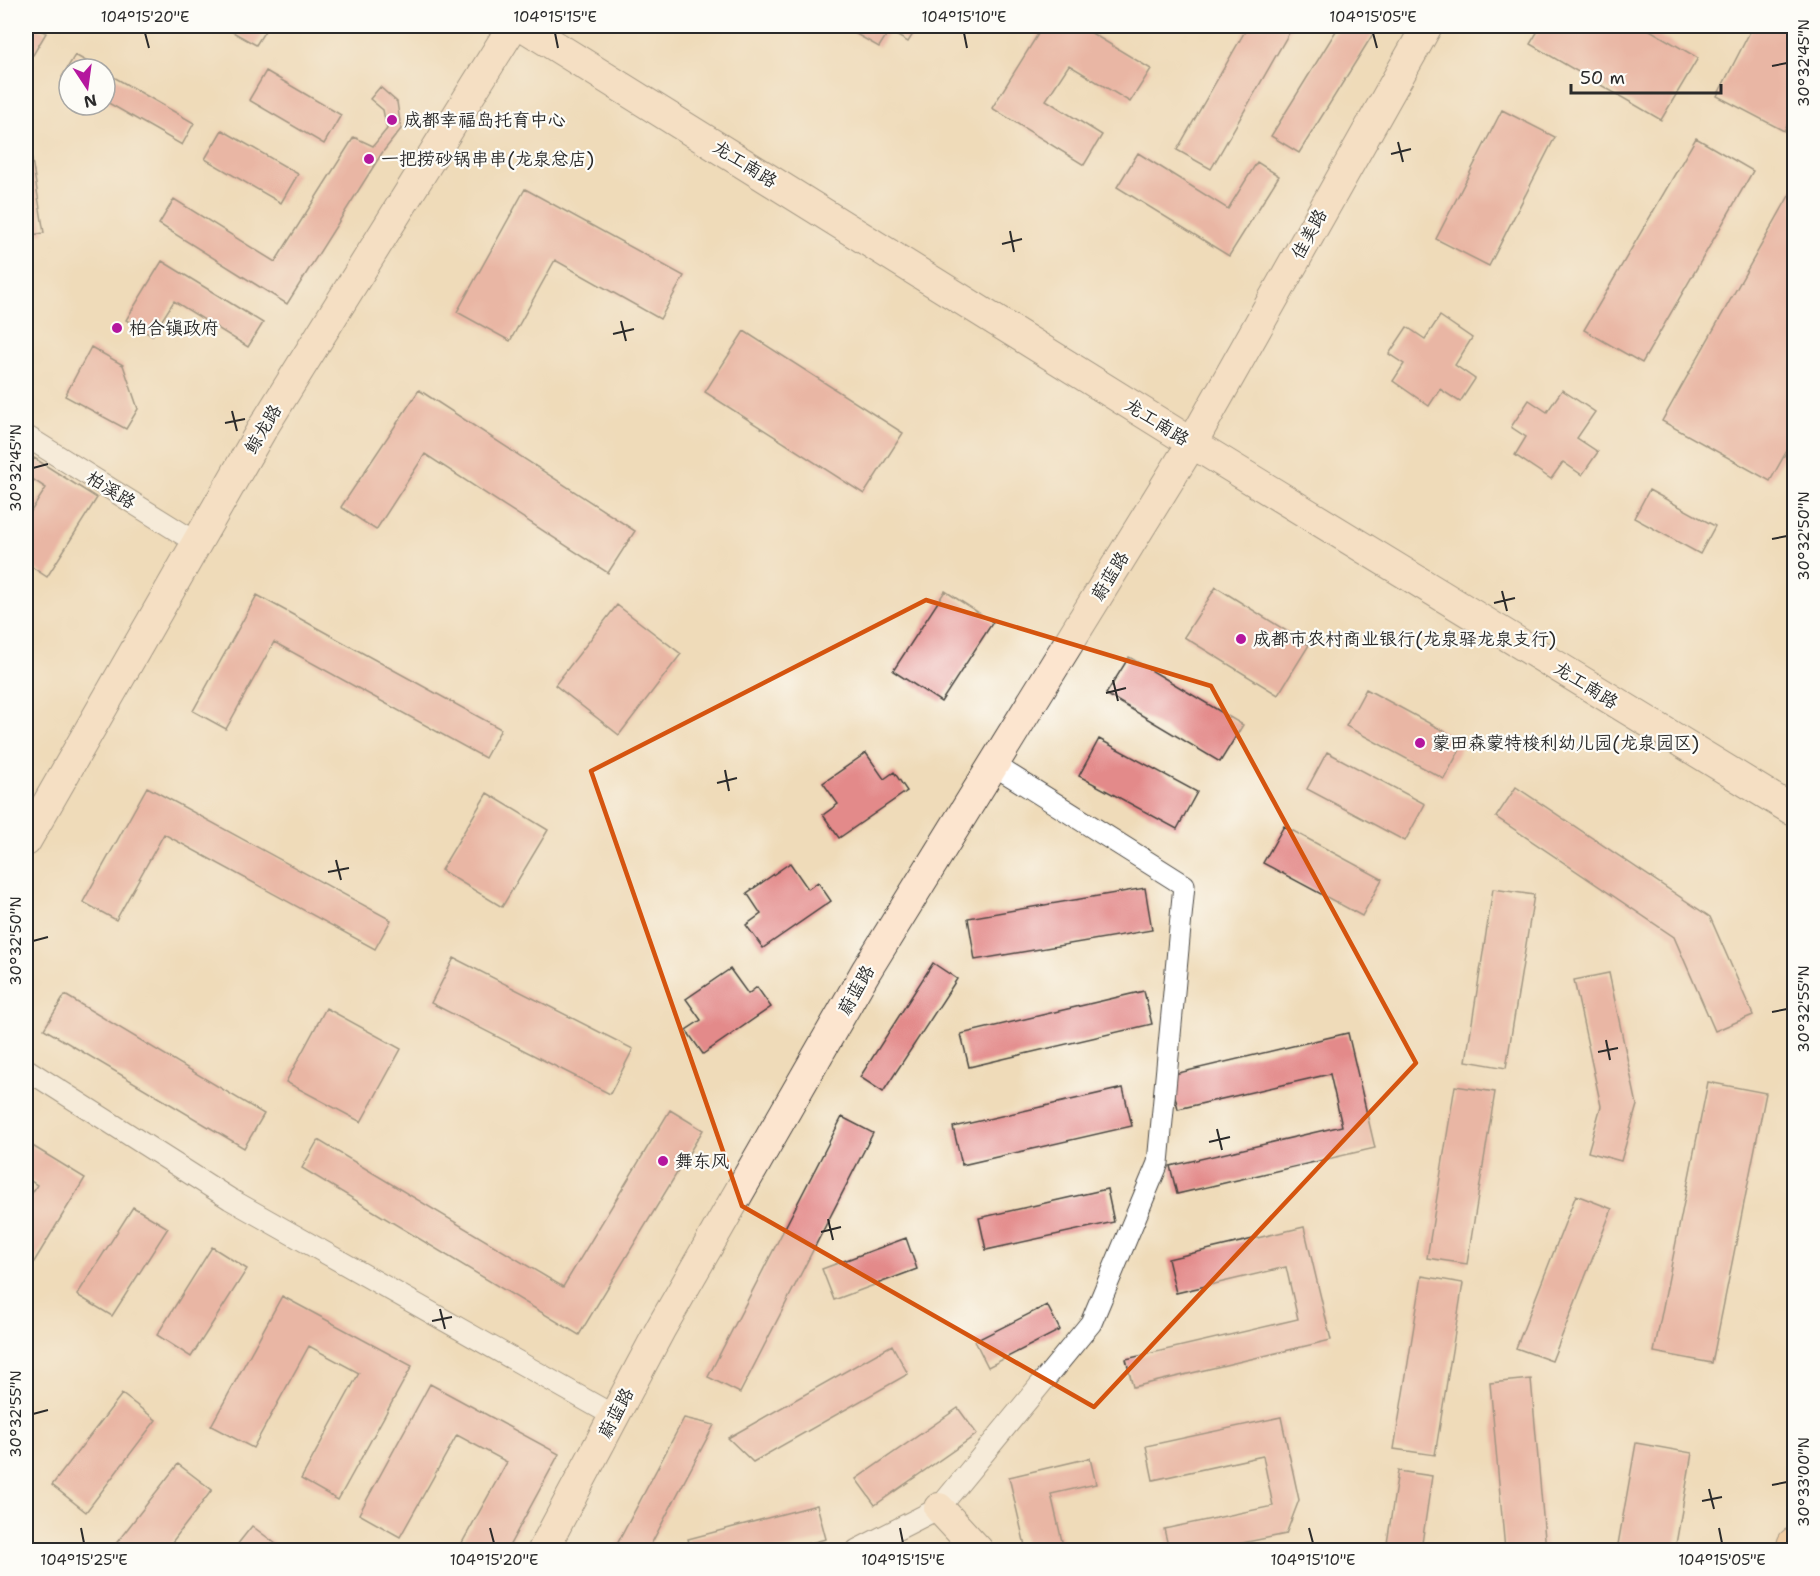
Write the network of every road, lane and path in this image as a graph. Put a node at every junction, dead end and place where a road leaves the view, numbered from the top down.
1 (513, 26) edge
2 (523, 26) edge
3 (1427, 26) edge
4 (26, 436) edge
5 (1192, 443) junction
6 (197, 543) junction
7 (994, 765) junction
8 (1794, 812) edge
9 (26, 841) edge
10 (26, 1069) edge
11 (614, 1416) junction
12 (939, 1508) junction
13 (1794, 1544) edge
14 (543, 1551) edge
15 (857, 1551) edge
16 (978, 1551) edge
17 (1793, 1551) edge

1 - 6 street, 鲸龙路
2 - 5 street, 龙工南路
3 - 5 street, 佳美路
4 - 6 street, 柏溪路
5 - 7 street, 蔚蓝路
5 - 8 street, 龙工南路
6 - 9 street, 鲸龙路
7 - 11 street, 蔚蓝路
7 - 12 street
10 - 11 street
11 - 14 street, 蔚蓝路
12 - 15 street
12 - 16 street
13 - 17 main road

